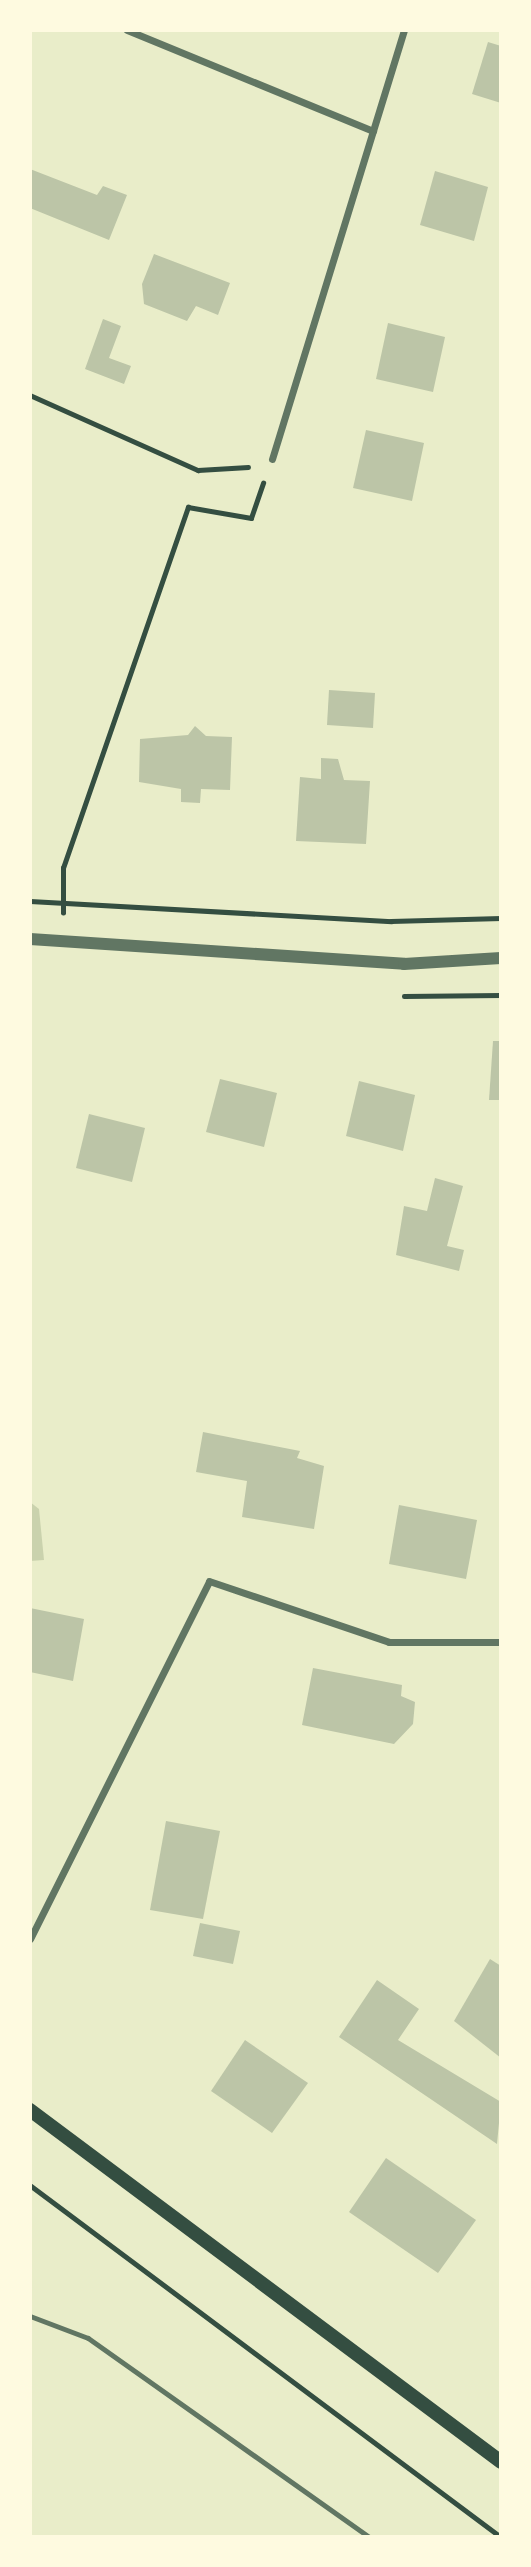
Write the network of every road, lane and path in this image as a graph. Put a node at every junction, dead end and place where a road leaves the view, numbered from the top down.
1 (127, 30) edge
2 (404, 30) edge
3 (373, 131) junction
4 (30, 395) edge
5 (272, 459) junction
6 (30, 901) edge
7 (64, 902) junction
8 (501, 918) edge
9 (30, 939) edge
10 (501, 958) edge
11 (501, 1642) edge
12 (30, 1940) edge
13 (30, 2110) edge
14 (30, 2185) edge
15 (30, 2316) edge
16 (501, 2462) edge
17 (369, 2537) edge
18 (501, 2537) edge

1 - 3 street
2 - 3 street
3 - 5 street
4 - 5 path
5 - 7 path
6 - 7 path
7 - 8 path
9 - 10 street
11 - 12 street
13 - 16 main road
14 - 18 path
15 - 17 lane

